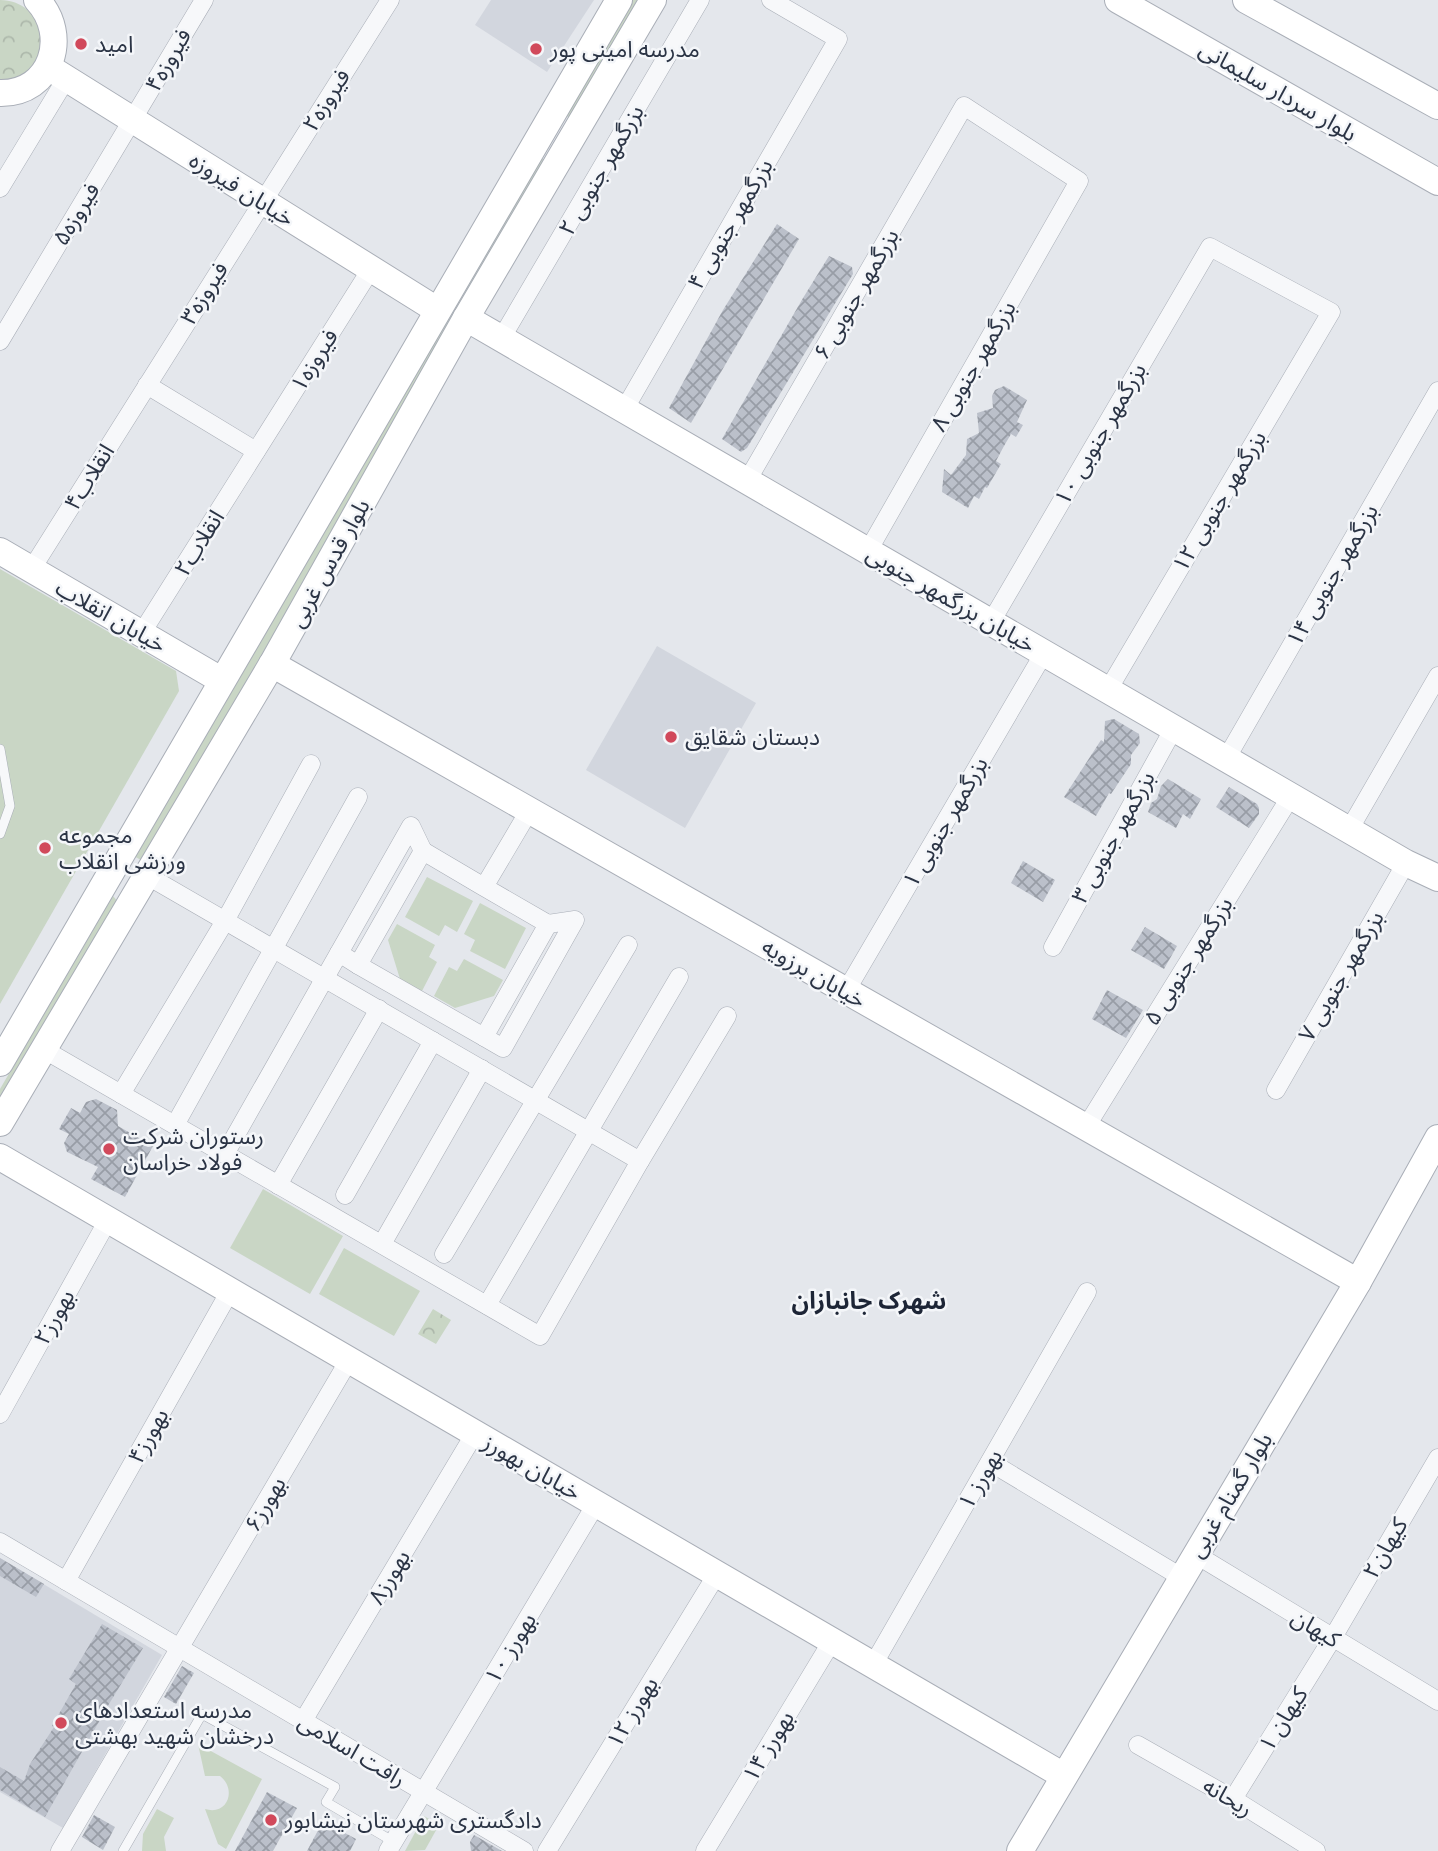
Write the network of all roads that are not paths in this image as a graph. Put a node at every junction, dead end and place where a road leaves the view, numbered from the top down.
1 (37, 0) edge
2 (204, 0) edge
3 (390, 0) edge
4 (619, 0) edge
5 (653, 0) edge
6 (700, 0) edge
7 (772, 0) edge
8 (1118, 0) edge
9 (1246, 0) edge
10 (57, 73) junction
11 (0, 93) edge
12 (1438, 106) edge
13 (133, 120) junction
14 (544, 129) junction
15 (569, 144) junction
16 (1079, 181) joint
17 (1438, 182) edge
18 (0, 188) edge
19 (262, 201) junction
20 (371, 269) junction
21 (437, 310) junction
22 (1331, 313) joint
23 (466, 318) junction
24 (501, 339) junction
25 (0, 341) edge
26 (147, 385) junction
27 (1438, 391) edge
28 (624, 410) junction
29 (256, 451) junction
30 (747, 481) junction
31 (0, 551) edge
32 (868, 551) junction
33 (32, 570) junction
34 (991, 622) junction
35 (141, 634) junction
36 (1044, 653) junction
37 (272, 664) junction
38 (1438, 676) edge
39 (221, 680) junction
40 (1108, 690) junction
41 (1174, 728) junction
42 (0, 749) edge
43 (1226, 758) junction
44 (311, 764) dead end
45 (1291, 796) junction
46 (358, 797) dead end
47 (529, 811) junction
48 (1349, 830) junction
49 (0, 834) edge
50 (423, 851) junction
51 (1406, 863) junction
52 (110, 873) junction
53 (1438, 878) edge
54 (143, 881) junction
55 (484, 887) junction
56 (225, 921) junction
57 (548, 924) junction
58 (628, 945) dead end
59 (1053, 947) dead end
60 (274, 949) junction
61 (339, 953) junction
62 (358, 964) junction
63 (679, 977) dead end
64 (325, 978) junction
65 (846, 991) junction
66 (379, 1009) junction
67 (727, 1016) dead end
68 (484, 1037) junction
69 (433, 1041) junction
70 (43, 1049) junction
71 (0, 1063) edge
72 (482, 1069) junction
73 (1276, 1090) dead end
74 (121, 1094) junction
75 (536, 1101) junction
76 (0, 1123) edge
77 (175, 1125) junction
78 (1086, 1127) junction
79 (589, 1131) junction
80 (1438, 1138) edge
81 (225, 1154) junction
82 (0, 1157) edge
83 (640, 1161) junction
84 (278, 1185) junction
85 (345, 1195) dead end
86 (108, 1220) junction
87 (382, 1244) junction
88 (444, 1254) dead end
89 (1358, 1282) junction
90 (230, 1291) junction
91 (1087, 1292) dead end
92 (487, 1306) junction
93 (349, 1360) junction
94 (0, 1414) edge
95 (475, 1433) junction
96 (1438, 1458) edge
97 (990, 1462) junction
98 (596, 1504) junction
99 (0, 1542) edge
100 (1195, 1554) junction
101 (717, 1574) junction
102 (1181, 1577) junction
103 (66, 1581) junction
104 (1332, 1639) junction
105 (832, 1641) junction
106 (181, 1649) junction
107 (873, 1665) junction
108 (1438, 1701) edge
109 (303, 1721) junction
110 (1138, 1745) dead end
111 (1064, 1776) junction
112 (423, 1792) junction
113 (1233, 1799) junction
114 (391, 1846) edge
115 (60, 1851) edge
116 (123, 1851) edge
117 (524, 1851) edge
118 (547, 1851) edge
119 (705, 1851) edge
120 (1020, 1851) edge
121 (1316, 1851) edge

1 - 10 main road
2 - 13 street, فیروزه۴
3 - 19 street, فیروزه۲
4 - 14 main road, بلوار قدس غربی
5 - 15 main road, بلوار قدس غربی
6 - 24 street, بزرگمهر جنوبی ۲
7 - 28 street, بزرگمهر جنوبی ۴
8 - 17 main road, بلوار سردار سلیمانی
9 - 12 main road
10 - 11 main road
10 - 13 main road, خیابان فیروزه
10 - 18 street
13 - 19 main road, خیابان فیروزه
13 - 25 street, فیروزه۵
14 - 15 main road
14 - 21 main road, بلوار قدس غربی
15 - 23 main road, بلوار قدس غربی
16 - 30 street, بزرگمهر جنوبی ۶
16 - 32 street, بزرگمهر جنوبی ۸
19 - 20 main road, خیابان فیروزه
19 - 26 street, فیروزه۳
20 - 21 main road, خیابان فیروزه
20 - 29 street, فیروزه۱
21 - 39 main road, بلوار قدس غربی
22 - 34 street, بزرگمهر جنوبی ۱۰
22 - 40 street, بزرگمهر جنوبی ۱۲
23 - 24 main road, خیابان بزرگمهر جنوبی
23 - 37 main road, بلوار قدس غربی
24 - 28 main road, خیابان بزرگمهر جنوبی
26 - 29 street
26 - 33 street, انقلاب۴
27 - 43 street, بزرگمهر جنوبی ۱۴
28 - 30 main road, خیابان بزرگمهر جنوبی
29 - 35 street, انقلاب۲
30 - 32 main road, خیابان بزرگمهر جنوبی
31 - 33 main road, خیابان انقلاب
32 - 34 main road, خیابان بزرگمهر جنوبی
33 - 35 main road, خیابان انقلاب
34 - 36 main road, خیابان بزرگمهر جنوبی
35 - 39 main road, خیابان انقلاب
36 - 40 main road, خیابان بزرگمهر جنوبی
36 - 65 street, بزرگمهر جنوبی ۱
37 - 47 main road, خیابان برزویه
37 - 54 main road, بلوار قدس غربی
38 - 48 street
39 - 52 main road, بلوار قدس غربی
40 - 41 main road, خیابان بزرگمهر جنوبی
41 - 43 main road, خیابان بزرگمهر جنوبی
41 - 59 street, بزرگمهر جنوبی ۳
42 - 49 lane
43 - 45 main road, خیابان بزرگمهر جنوبی
44 - 56 street
45 - 48 main road, خیابان بزرگمهر جنوبی
45 - 78 street, بزرگمهر جنوبی ۵
46 - 60 street
47 - 55 street
47 - 65 main road, خیابان برزویه
48 - 51 main road, خیابان بزرگمهر جنوبی
50 - 55 street
50 - 61 street
50 - 62 street
51 - 53 main road, خیابان بزرگمهر جنوبی
51 - 73 street, بزرگمهر جنوبی ۷
52 - 54 main road
52 - 71 main road, بلوار قدس غربی
54 - 56 street
54 - 70 main road, بلوار قدس غربی
55 - 57 street
56 - 60 street
56 - 74 street
57 - 68 street
57 - 68 street
58 - 75 street
60 - 64 street
60 - 77 street
61 - 62 street
61 - 64 street
62 - 68 street
63 - 79 street
64 - 66 street
64 - 81 street
65 - 78 main road, خیابان برزویه
66 - 69 street
66 - 84 street
67 - 83 street
69 - 72 street
69 - 85 street
70 - 74 street
70 - 76 main road, بلوار قدس غربی
72 - 75 street
72 - 87 street
74 - 77 street
75 - 79 street
75 - 88 street
77 - 81 street
78 - 89 main road, خیابان برزویه
79 - 83 street
79 - 92 street
80 - 89 main road, بلوار گمنام غربی
81 - 84 street
82 - 86 main road, خیابان بهورز
83 - 92 street
84 - 87 street
86 - 90 main road, خیابان بهورز
86 - 94 street, بهورز۲
87 - 92 street
89 - 100 main road, بلوار گمنام غربی
90 - 93 main road, خیابان بهورز
90 - 103 street, بهورز۴
91 - 97 street, بهورز ۱
93 - 95 main road, خیابان بهورز
93 - 106 street, بهورز۶
95 - 98 main road, خیابان بهورز
95 - 109 street, بهورز۸
96 - 104 street, کیهان۲
97 - 102 street
97 - 107 street, بهورز ۱
98 - 101 main road, خیابان بهورز
98 - 112 street, بهورز ۱۰
99 - 103 street, رافت اسلامی
100 - 102 main road, بلوار گمنام غربی
100 - 104 street, کیهان
101 - 105 main road, خیابان بهورز
101 - 118 street, بهورز ۱۲
102 - 111 main road, بلوار گمنام غربی
103 - 106 street, رافت اسلامی
104 - 108 street, کیهان
104 - 113 street, کیهان ۱
105 - 107 main road, خیابان بهورز
105 - 119 street, بهورز ۱۴
106 - 109 street, رافت اسلامی
106 - 115 street, بهورز۶
107 - 111 main road, خیابان بهورز
109 - 112 street, رافت اسلامی
110 - 113 street, ریحانه
111 - 120 main road, بلوار گمنام غربی
112 - 114 street, بهورز ۱۰
112 - 117 street, رافت اسلامی
113 - 121 street, ریحانه
114 - 116 lane

